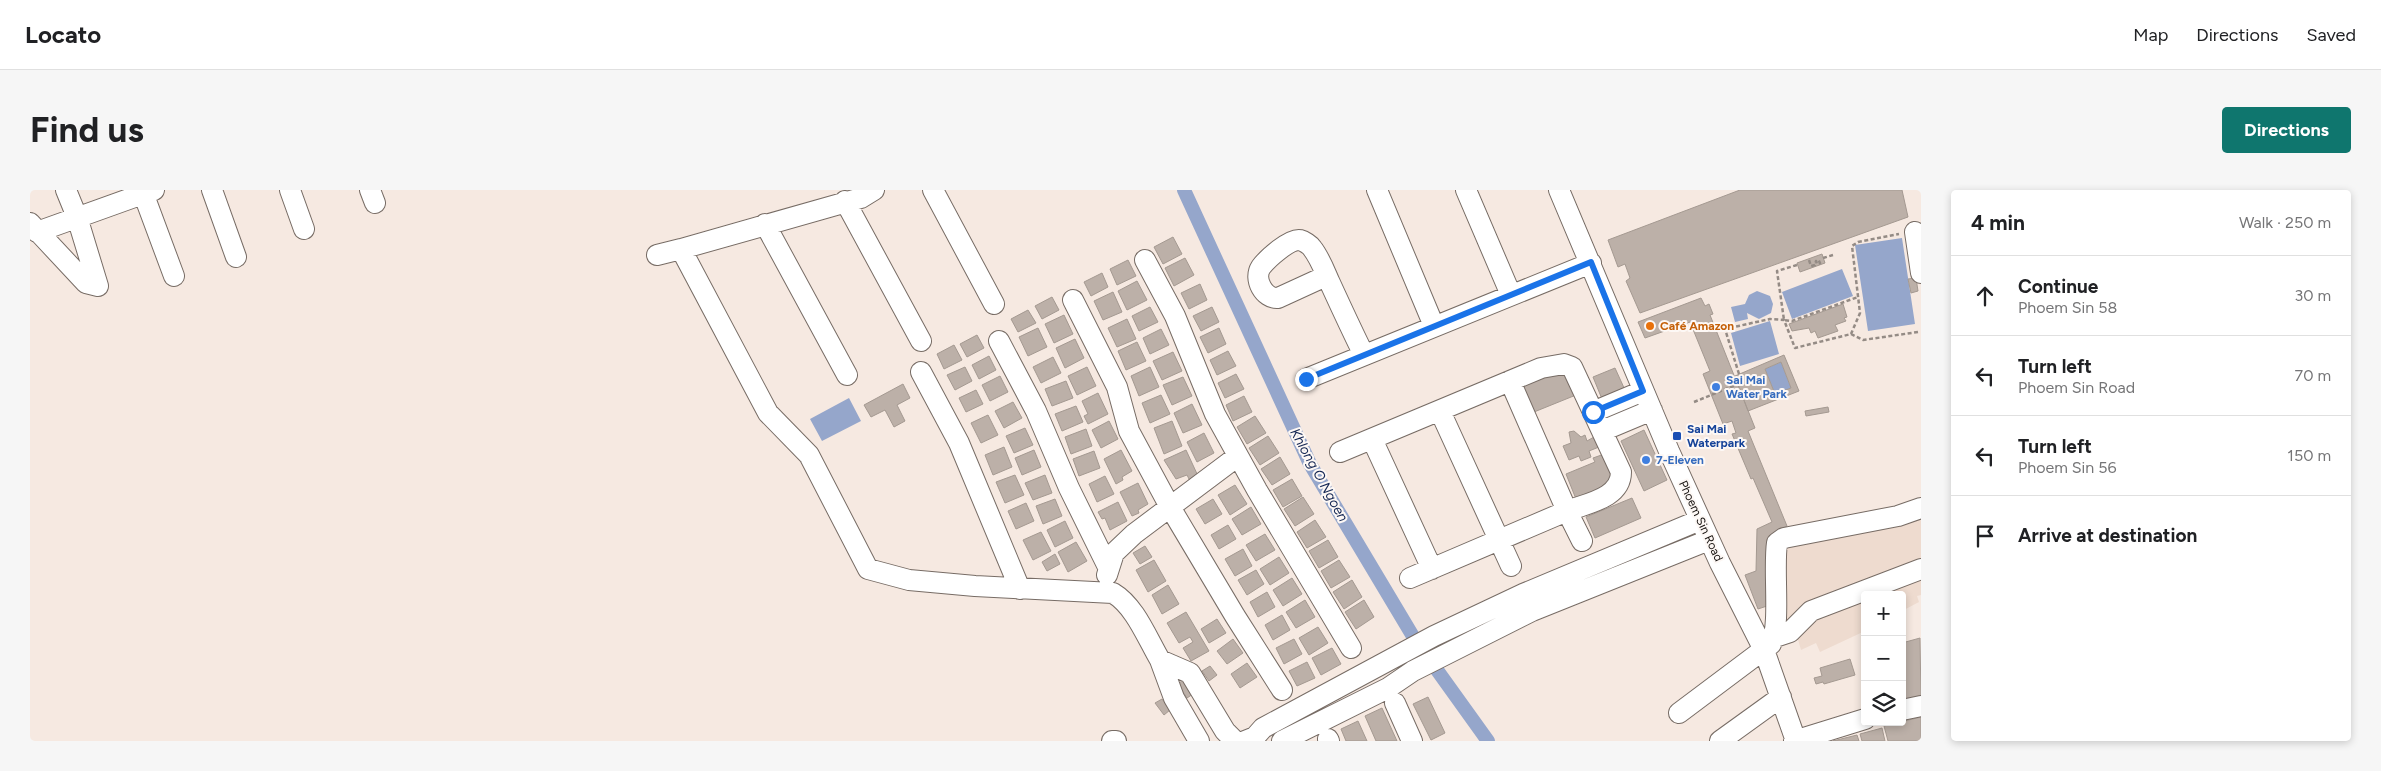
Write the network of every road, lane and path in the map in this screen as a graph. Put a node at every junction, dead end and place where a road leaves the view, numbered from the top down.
1 (66, 190) edge
2 (212, 190) edge
3 (290, 190) edge
4 (874, 190) edge
5 (933, 190) edge
6 (1377, 190) edge
7 (1466, 190) edge
8 (1559, 190) edge
9 (146, 191) edge
10 (845, 202) junction
11 (77, 217) junction
12 (765, 224) junction
13 (34, 227) edge
14 (304, 229) dead end
15 (1910, 232) joint
16 (681, 249) junction
17 (657, 255) dead end
18 (1833, 256) dead end
19 (236, 257) dead end
20 (1823, 258) dead end
21 (1818, 259) dead end
22 (1145, 260) dead end
23 (1809, 260) dead end
24 (1591, 262) junction
25 (1797, 265) dead end
26 (1921, 273) edge
27 (174, 276) dead end
28 (1326, 276) dead end
29 (1511, 295) junction
30 (1858, 297) junction
31 (1074, 300) dead end
32 (994, 304) dead end
33 (1784, 320) junction
34 (1434, 326) junction
35 (1918, 332) dead end
36 (1851, 334) junction
37 (922, 341) dead end
38 (999, 341) dead end
39 (1364, 355) junction
40 (921, 372) dead end
41 (1739, 374) dead end
42 (847, 375) dead end
43 (1306, 379) dead end
44 (1510, 381) junction
45 (1738, 384) dead end
46 (1643, 391) junction
47 (1694, 402) dead end
48 (1652, 410) junction
49 (1440, 411) junction
50 (1593, 412) junction
51 (1602, 431) junction
52 (1372, 439) junction
53 (1340, 452) dead end
54 (1238, 456) junction
55 (1170, 507) junction
56 (1921, 508) edge
57 (1567, 512) junction
58 (1700, 520) junction
59 (1709, 540) junction
60 (1500, 542) junction
61 (1582, 542) dead end
62 (1511, 566) dead end
63 (1108, 567) junction
64 (1432, 569) junction
65 (1921, 569) edge
66 (1410, 578) dead end
67 (1020, 589) junction
68 (1103, 592) junction
69 (1769, 644) junction
70 (1351, 648) dead end
71 (1160, 660) junction
72 (1282, 690) dead end
73 (1780, 697) junction
74 (1395, 703) dead end
75 (1921, 706) edge
76 (1906, 709) edge
77 (1679, 713) dead end
78 (1861, 720) edge
79 (1254, 740) edge
80 (1112, 741) edge
81 (1116, 741) edge
82 (1199, 741) edge
83 (1235, 741) edge
84 (1282, 741) edge
85 (1412, 741) edge
86 (1720, 741) edge
87 (1796, 741) edge

1 - 11 street
2 - 19 street
3 - 14 street
4 - 10 street
5 - 32 street
6 - 34 street
7 - 29 street
8 - 24 street, Phoem Sin Road
9 - 11 street
9 - 27 street
10 - 12 street
10 - 37 street
11 - 13 street
11 - 13 street
12 - 16 street
12 - 42 street
15 - 26 street
15 - 30 path
16 - 17 street
16 - 67 street
18 - 20 path
21 - 23 path
22 - 54 street
24 - 29 street
24 - 46 street, Phoem Sin Road
25 - 33 path
28 - 39 street
29 - 34 street
30 - 33 path
30 - 36 path
31 - 55 street
33 - 36 path
33 - 41 path
34 - 39 street
35 - 36 path
38 - 63 street
39 - 43 street
40 - 67 street
44 - 49 street
44 - 50 street
44 - 57 street
45 - 47 path
46 - 48 street, Phoem Sin Road
46 - 50 street
48 - 51 street
48 - 58 street, Phoem Sin Road
49 - 52 street
49 - 60 street
50 - 51 street
51 - 57 street
52 - 53 street
52 - 64 street
54 - 55 street
54 - 70 street
55 - 63 street
55 - 72 street
56 - 69 street
57 - 60 street
57 - 61 street
58 - 59 street, Phoem Sin Road
58 - 79 street
59 - 69 street, Phoem Sin Road
59 - 84 street
60 - 62 street
60 - 64 street
63 - 68 street
64 - 66 street
65 - 69 street
67 - 68 street
68 - 71 street
69 - 73 street, Phoem Sin Road
69 - 77 street
71 - 82 street
71 - 83 street
73 - 86 street
73 - 87 street, Phoem Sin Road
74 - 85 street
75 - 76 street
78 - 87 street
80 - 81 street

